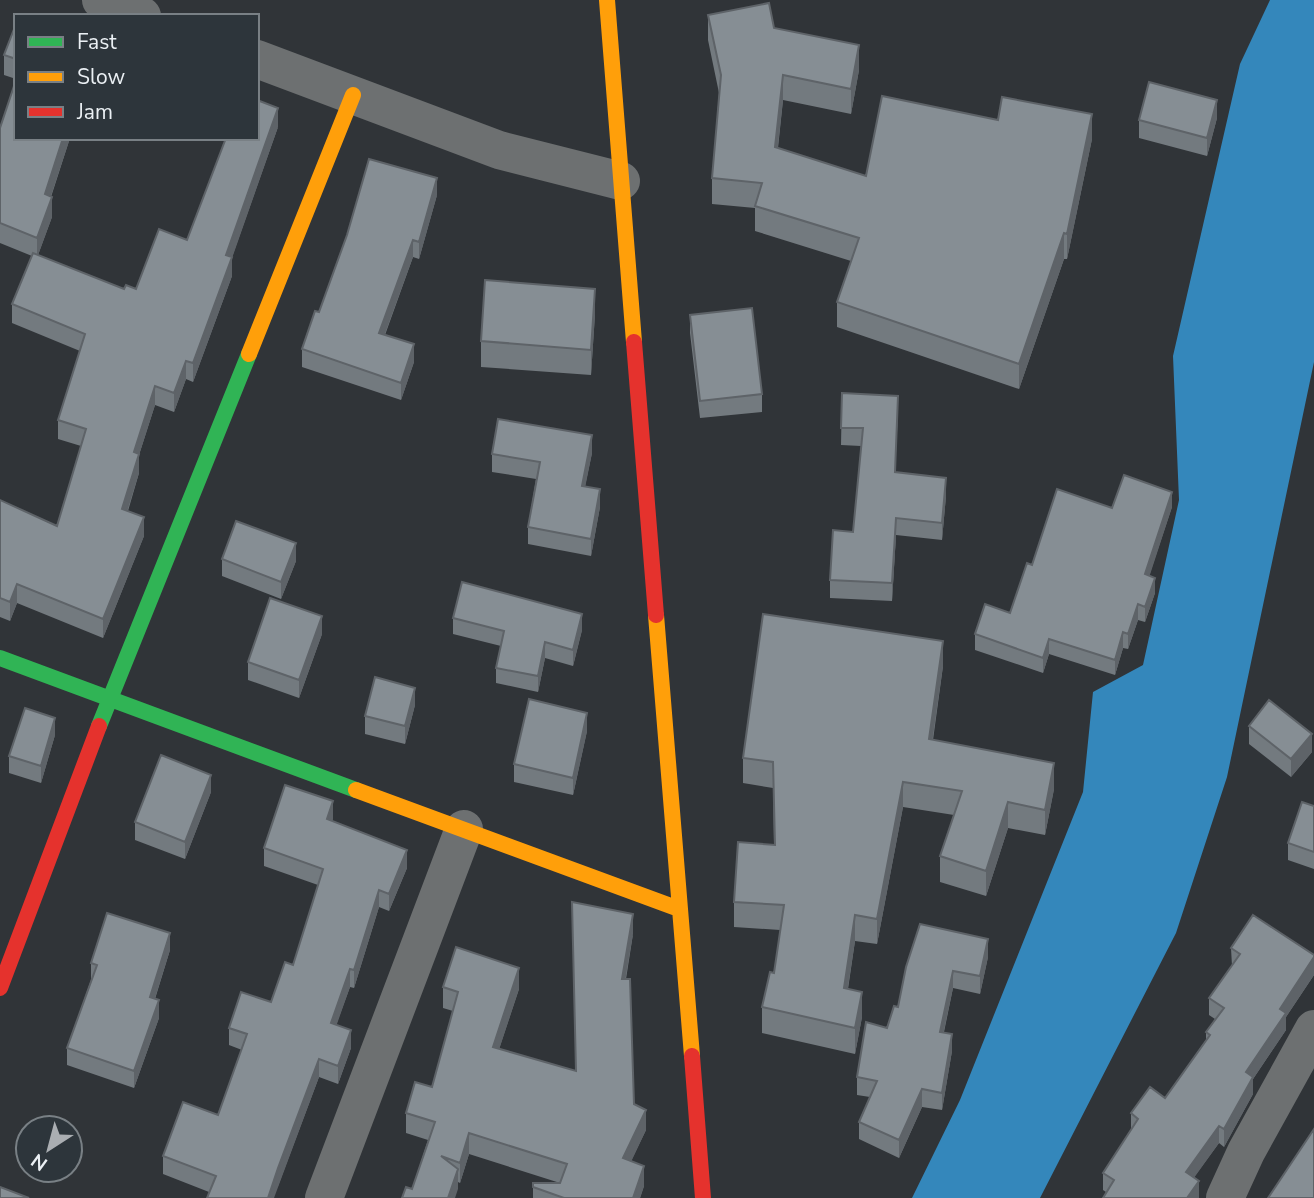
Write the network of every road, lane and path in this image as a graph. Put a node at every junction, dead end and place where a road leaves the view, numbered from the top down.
1 (101, 0) edge
2 (607, 0) edge
3 (137, 14) edge
4 (259, 60) edge
5 (353, 95) junction
6 (621, 181) junction
7 (0, 658) edge
8 (110, 698) junction
9 (464, 829) junction
10 (680, 909) junction
11 (0, 988) edge
12 (1314, 1029) edge
13 (324, 1198) edge
14 (703, 1198) edge
15 (1225, 1198) edge

1 - 3 street
2 - 6 street
4 - 5 street
5 - 6 street
5 - 8 street
6 - 10 street
7 - 8 street
8 - 9 street
8 - 11 street
9 - 10 street
9 - 13 street
10 - 14 street
12 - 15 street

